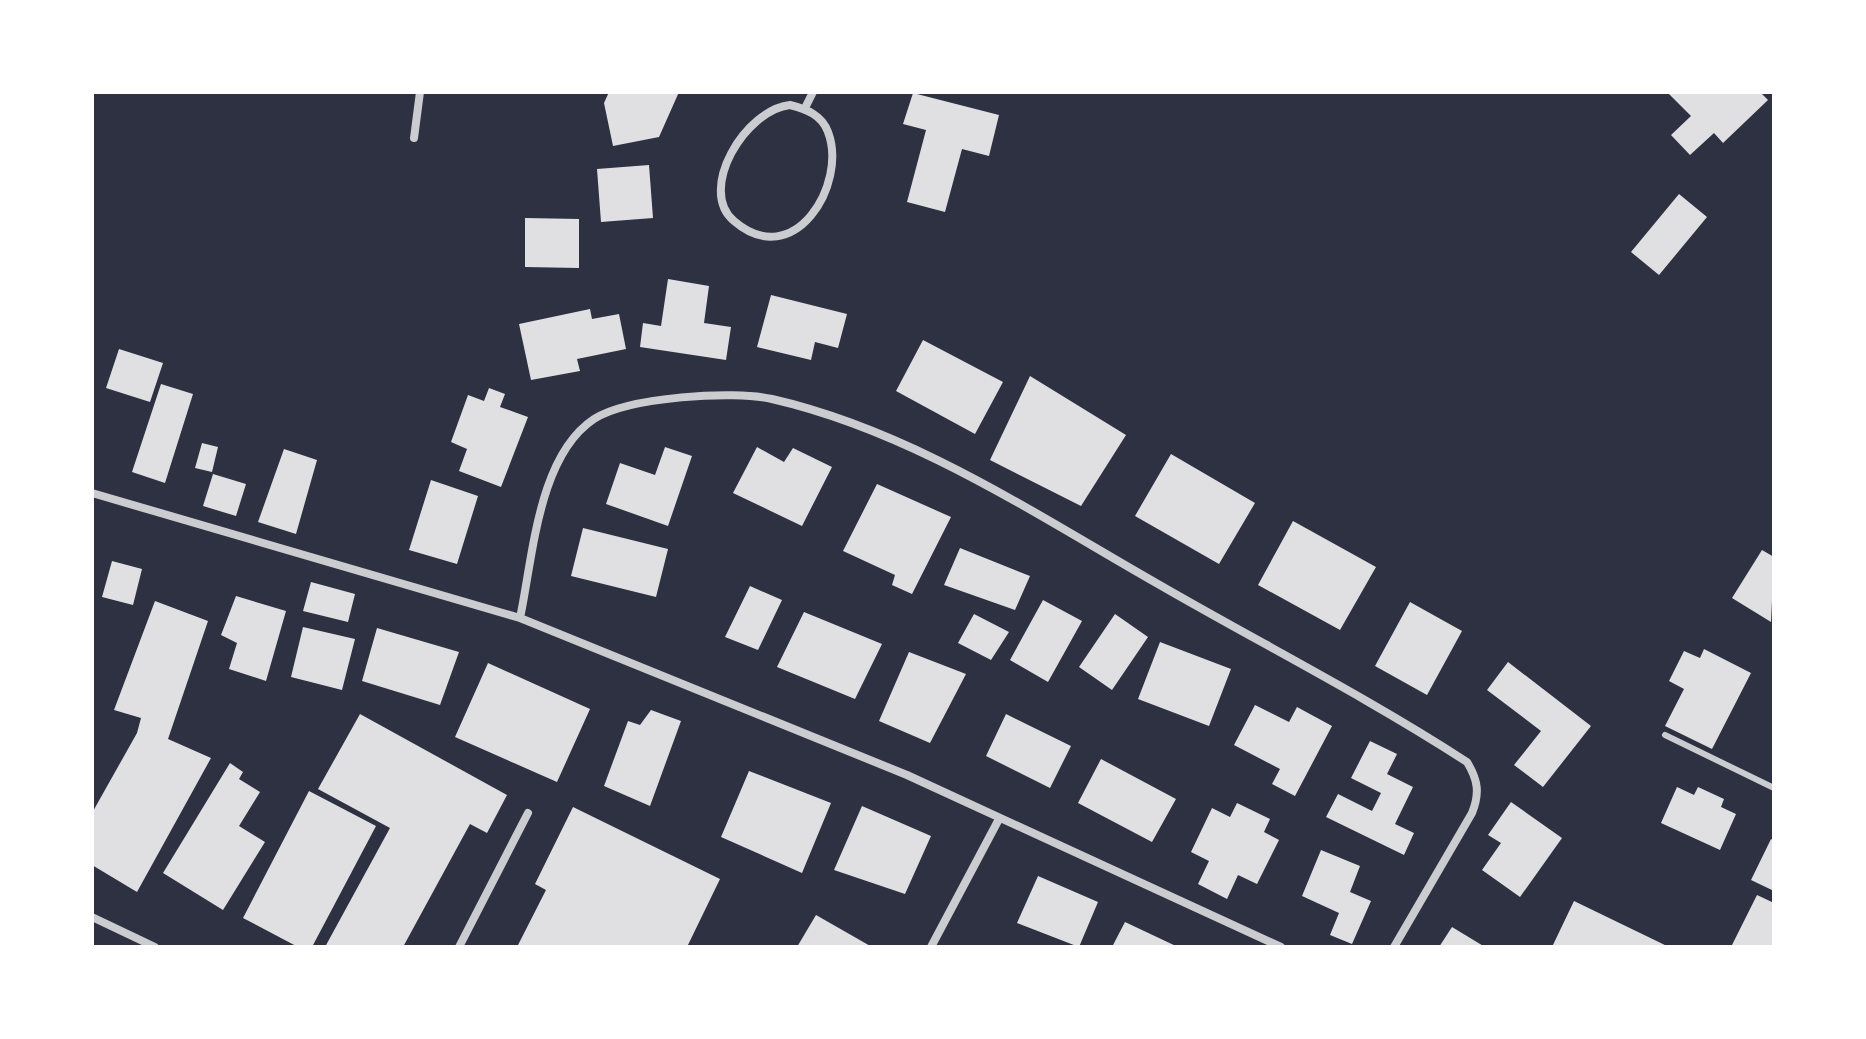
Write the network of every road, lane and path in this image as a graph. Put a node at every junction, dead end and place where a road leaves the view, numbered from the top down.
1 (420, 92) edge
2 (813, 92) edge
3 (805, 108) junction
4 (414, 138) dead end
5 (92, 493) edge
6 (520, 618) junction
7 (1665, 735) dead end
8 (1774, 788) edge
9 (528, 813) dead end
10 (999, 819) junction
11 (92, 917) edge
12 (155, 947) edge
13 (459, 947) edge
14 (931, 947) edge
15 (1281, 947) edge
16 (1394, 947) edge

1 - 4 street
2 - 3 street
3 - 3 street
5 - 6 street
6 - 10 street
6 - 16 street
7 - 8 lane
9 - 13 street
10 - 14 street
10 - 15 street
11 - 12 street

